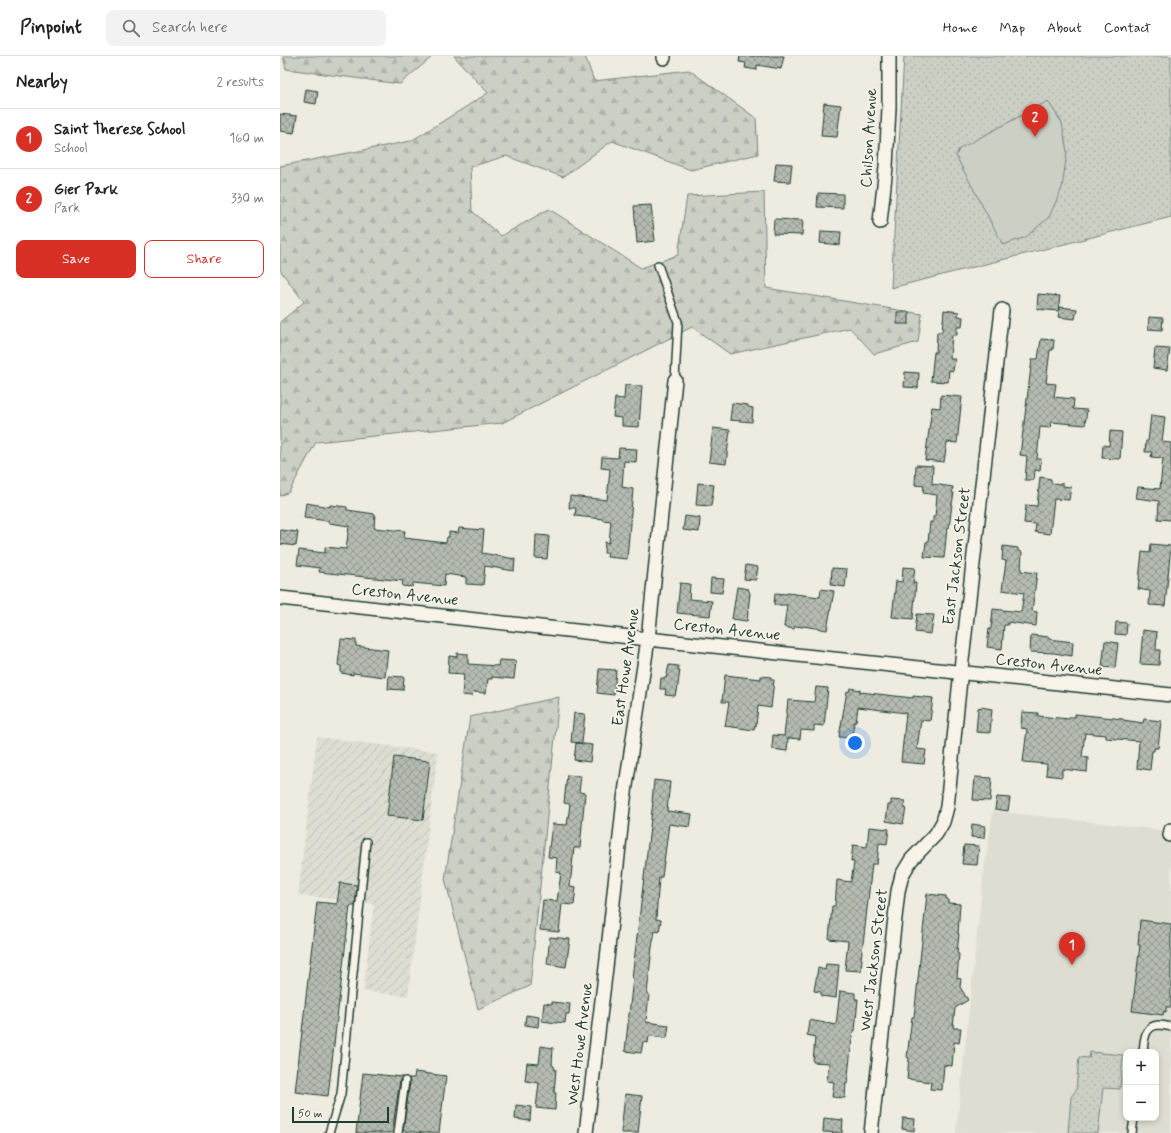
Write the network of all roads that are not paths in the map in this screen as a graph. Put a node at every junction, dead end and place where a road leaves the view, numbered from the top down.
1 (889, 56) edge
2 (880, 222) dead end
3 (658, 265) dead end
4 (1002, 310) dead end
5 (674, 380) joint
6 (280, 598) edge
7 (648, 639) junction
8 (961, 673) junction
9 (1171, 695) edge
10 (947, 807) joint
11 (366, 842) dead end
12 (607, 959) joint
13 (1171, 1027) edge
14 (1143, 1049) edge
15 (405, 1081) dead end
16 (1134, 1121) edge
17 (329, 1133) edge
18 (398, 1133) edge
19 (586, 1133) edge
20 (871, 1133) edge
21 (1132, 1133) edge

1 - 2 street, Chilson Avenue
3 - 5 lane
4 - 8 street, East Jackson Street
5 - 7 street, East Howe Avenue
6 - 7 street, Creston Avenue
7 - 8 street, Creston Avenue
7 - 12 street, East Howe Avenue
8 - 9 street, Creston Avenue
8 - 10 street, East Jackson Street
10 - 20 street, West Jackson Street
11 - 17 lane
12 - 19 street, West Howe Avenue
13 - 14 lane
15 - 18 lane
16 - 21 lane

